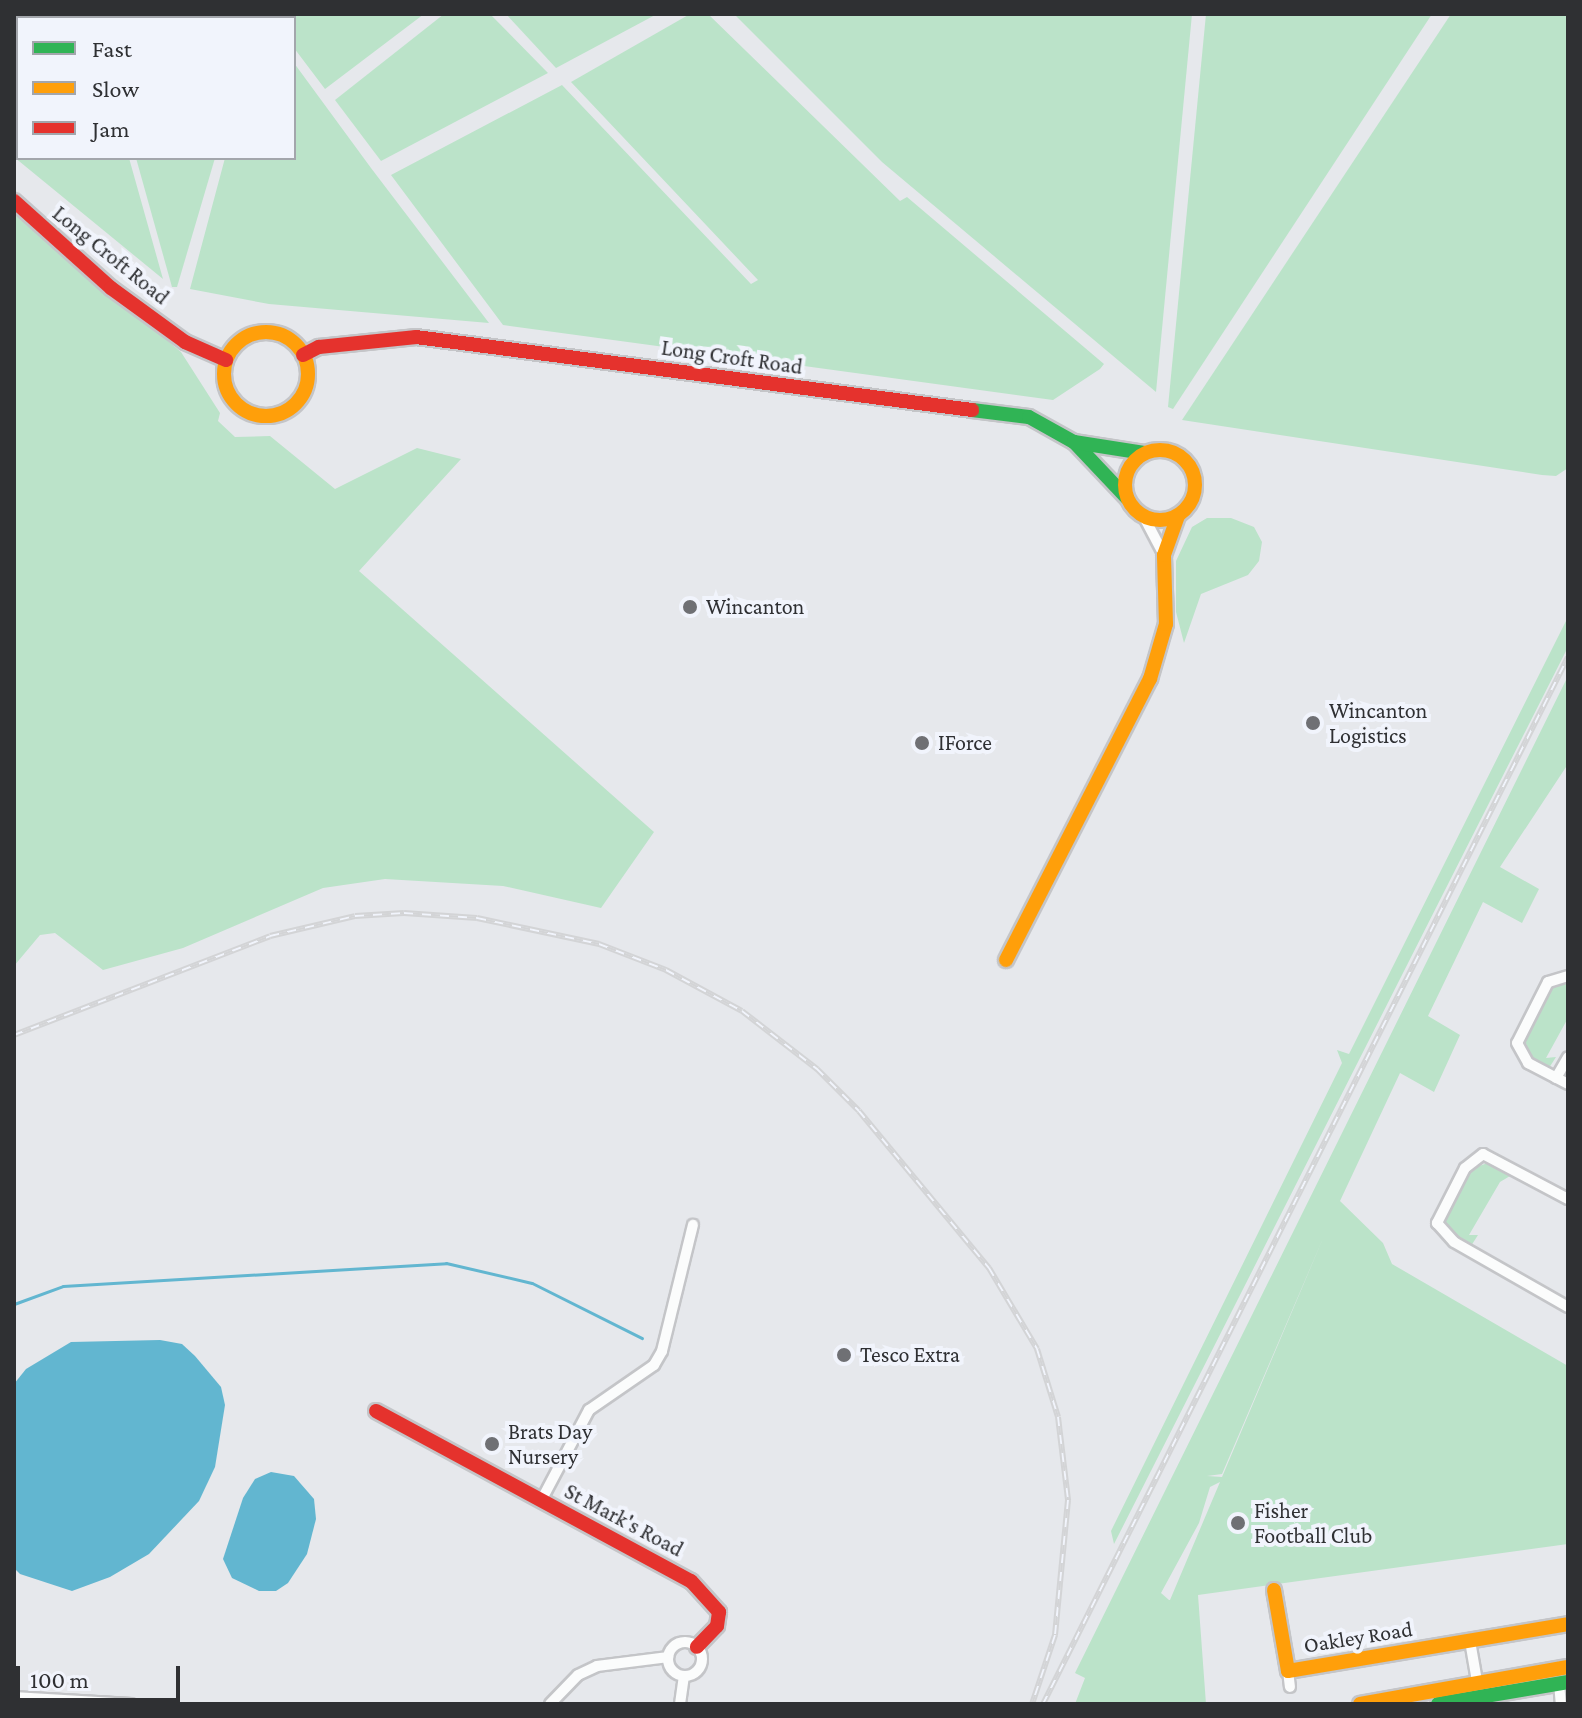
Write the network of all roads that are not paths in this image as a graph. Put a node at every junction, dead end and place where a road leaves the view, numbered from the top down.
1 (14, 201) edge
2 (303, 355) junction
3 (226, 360) junction
4 (1074, 442) junction
5 (1144, 453) junction
6 (1127, 498) junction
7 (1143, 515) junction
8 (1178, 516) junction
9 (1164, 555) junction
10 (1006, 960) dead end
11 (1568, 976) edge
12 (1568, 1057) edge
13 (1556, 1078) junction
14 (1568, 1084) edge
15 (1568, 1199) edge
16 (693, 1225) dead end
17 (1568, 1307) edge
18 (376, 1411) dead end
19 (541, 1501) junction
20 (1274, 1590) dead end
21 (1568, 1624) edge
22 (1470, 1641) junction
23 (697, 1647) junction
24 (668, 1657) junction
25 (1568, 1667) edge
26 (1288, 1671) junction
27 (684, 1676) junction
28 (1477, 1681) junction
29 (1564, 1682) edge
30 (1290, 1687) dead end
31 (14, 1697) edge
32 (131, 1704) edge
33 (550, 1704) edge
34 (680, 1704) edge
35 (1360, 1704) edge
36 (1438, 1704) edge
37 (1561, 1704) edge

1 - 3 main road, Long Croft Road
2 - 3 main road
2 - 3 main road
2 - 4 main road, Long Croft Road
4 - 5 main road
4 - 6 main road, Long Croft Road
5 - 6 main road
5 - 8 main road
6 - 7 main road
7 - 8 main road
7 - 9 street
8 - 9 main road
9 - 10 main road
11 - 13 street
12 - 13 street
13 - 14 street
15 - 17 street
16 - 19 street
18 - 19 main road, St Mark's Road
19 - 23 main road, St Mark's Road
20 - 26 main road, Oakley Road
21 - 22 main road, Oakley Road
22 - 26 main road, Oakley Road
22 - 28 street
23 - 24 street
23 - 27 street
24 - 27 street
24 - 33 street
25 - 28 main road
26 - 30 street
27 - 34 street
28 - 35 main road
29 - 36 main road
29 - 37 street
31 - 32 street

